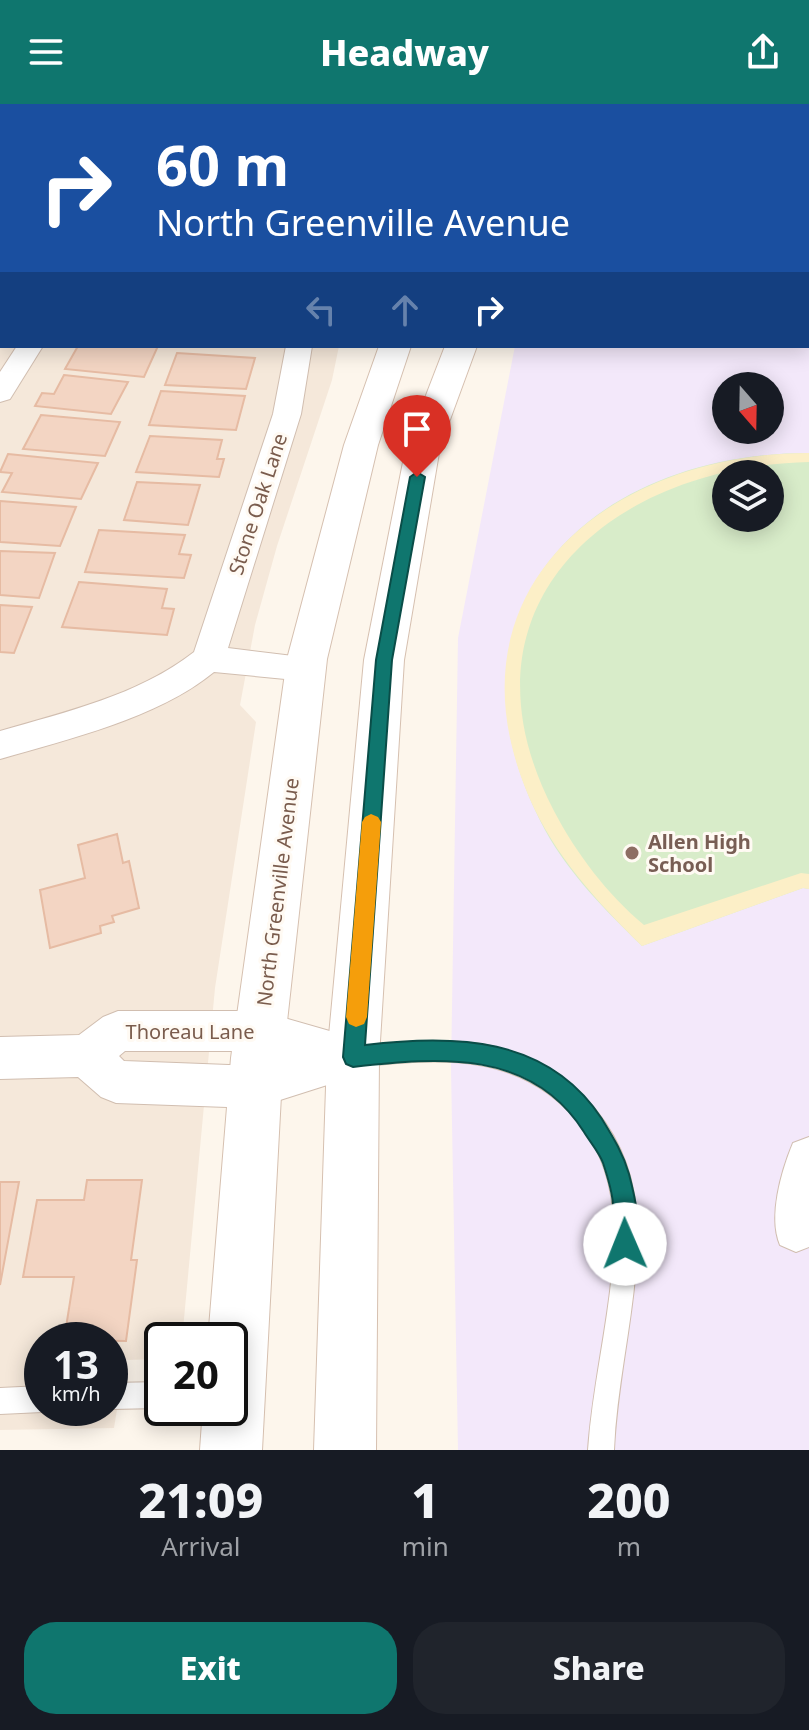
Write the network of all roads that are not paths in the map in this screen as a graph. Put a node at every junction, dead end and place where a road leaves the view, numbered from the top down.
1 (29, 348) edge
2 (299, 348) edge
3 (394, 348) edge
4 (460, 348) edge
5 (0, 393) edge
6 (208, 659) junction
7 (306, 668) junction
8 (0, 745) edge
9 (260, 1031) junction
10 (86, 1056) junction
11 (353, 1057) junction
12 (0, 1058) edge
13 (255, 1087) junction
14 (809, 1159) edge
15 (796, 1229) dead end
16 (238, 1322) edge
17 (24, 1400) edge
18 (0, 1401) edge
19 (232, 1426) edge
20 (231, 1450) edge
21 (345, 1450) edge
22 (601, 1450) edge

1 - 5 street
2 - 6 street, Stone Oak Lane
3 - 7 main road, North Greenville Avenue
4 - 11 main road
6 - 7 street
6 - 8 street
7 - 9 main road, North Greenville Avenue
9 - 10 street, Thoreau Lane
9 - 11 street, Thoreau Lane
9 - 13 main road, North Greenville Avenue
10 - 12 street
10 - 13 street
11 - 13 street
11 - 21 main road
11 - 22 lane
13 - 16 main road, North Greenville Avenue
14 - 15 street
17 - 18 lane
19 - 20 main road, North Greenville Avenue

